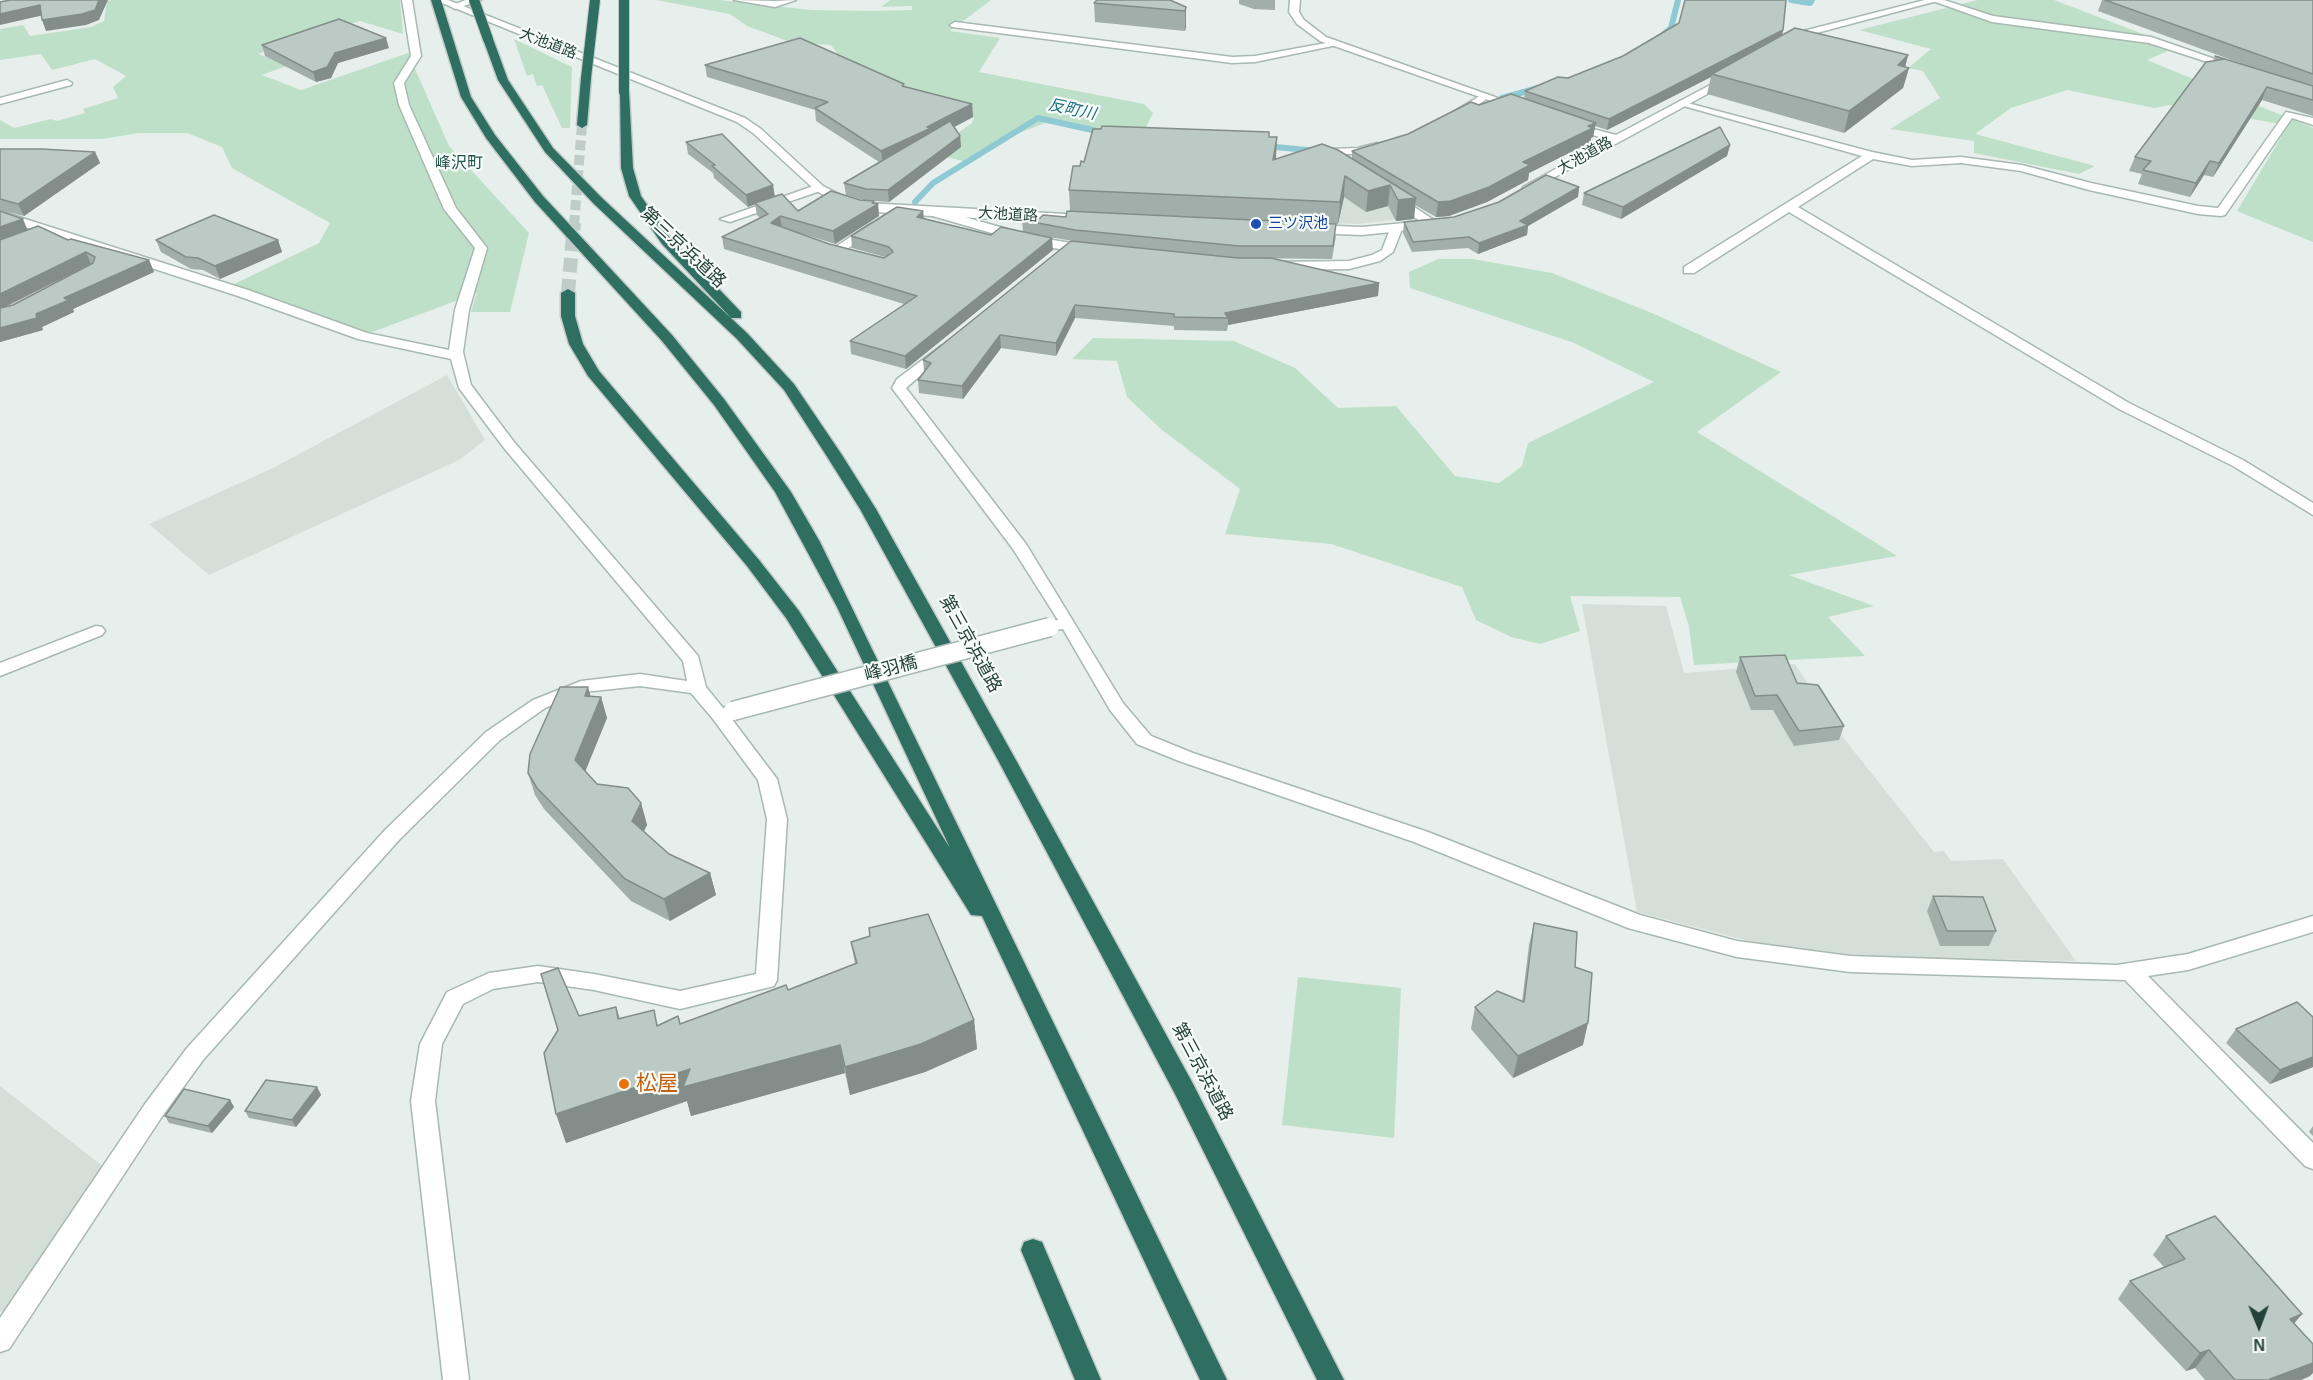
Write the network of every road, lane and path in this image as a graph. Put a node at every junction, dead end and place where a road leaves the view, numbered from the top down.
1 (407, 0) edge
2 (438, 0) edge
3 (475, 0) edge
4 (595, 0) edge
5 (624, 0) edge
6 (739, 0) edge
7 (791, 0) edge
8 (1295, 0) edge
9 (1935, 0) edge
10 (455, 6) junction
11 (955, 25) dead end
12 (1337, 44) junction
13 (1778, 50) edge
14 (1740, 71) edge
15 (2251, 74) edge
16 (67, 83) dead end
17 (1487, 96) junction
18 (0, 101) edge
19 (1684, 103) junction
20 (1527, 110) edge
21 (1561, 121) edge
22 (1441, 122) edge
23 (2313, 122) edge
24 (582, 125) tunnel mouth
25 (1617, 139) junction
26 (1390, 142) edge
27 (1871, 155) junction
28 (1353, 174) edge
29 (819, 188) junction
30 (1383, 193) edge
31 (1513, 196) edge
32 (1790, 207) junction
33 (899, 210) junction
34 (933, 212) junction
35 (0, 215) edge
36 (1076, 218) edge
37 (726, 219) dead end
38 (1303, 229) edge
39 (1396, 229) junction
40 (48, 230) junction
41 (29, 237) edge
42 (821, 247) edge
43 (1068, 247) junction
44 (835, 251) junction
45 (1097, 251) edge
46 (855, 256) edge
47 (1052, 260) edge
48 (1270, 265) edge
49 (1689, 270) dead end
50 (568, 294) tunnel mouth
51 (957, 338) edge
52 (457, 356) junction
53 (834, 455) junction
54 (2313, 510) edge
55 (1059, 625) junction
56 (96, 631) dead end
57 (0, 670) edge
58 (696, 688) junction
59 (726, 713) junction
60 (2313, 924) edge
61 (2130, 971) junction
62 (1025, 986) junction
63 (2313, 1159) edge
64 (1033, 1250) dead end
65 (0, 1340) edge
66 (456, 1380) edge
67 (1088, 1380) edge
68 (1214, 1380) edge
69 (1331, 1380) edge

1 - 52 street
2 - 10 street, 大池道路
2 - 62 highway
3 - 10 street
3 - 53 highway, 第三京浜道路, bridge
4 - 24 highway, bridge
5 - 53 highway, bridge
6 - 7 street
8 - 12 street
9 - 13 street
9 - 15 street
10 - 29 street, 大池道路
11 - 12 street
12 - 17 street
14 - 19 street, 大池道路
16 - 18 street
17 - 20 street
17 - 22 street
19 - 25 street, 大池道路
19 - 27 street
21 - 25 street
23 - 27 street
25 - 31 street, 大池道路
26 - 28 street
27 - 32 street
29 - 33 street, 大池道路
29 - 37 street
30 - 39 street
32 - 49 street
32 - 54 street
33 - 34 street, 大池道路
33 - 44 street
34 - 36 street, 大池道路
34 - 43 street
35 - 40 street
38 - 39 street
39 - 48 street
40 - 41 street
40 - 52 street
42 - 44 street
43 - 45 street
43 - 47 street
44 - 46 street
50 - 62 highway
51 - 55 street
52 - 58 street
53 - 69 highway, 第三京浜道路
55 - 59 street, 峰羽橋, bridge
55 - 61 street
56 - 57 street
58 - 59 street
58 - 65 street
59 - 66 street
60 - 61 street
61 - 63 street
62 - 68 highway
64 - 67 highway

